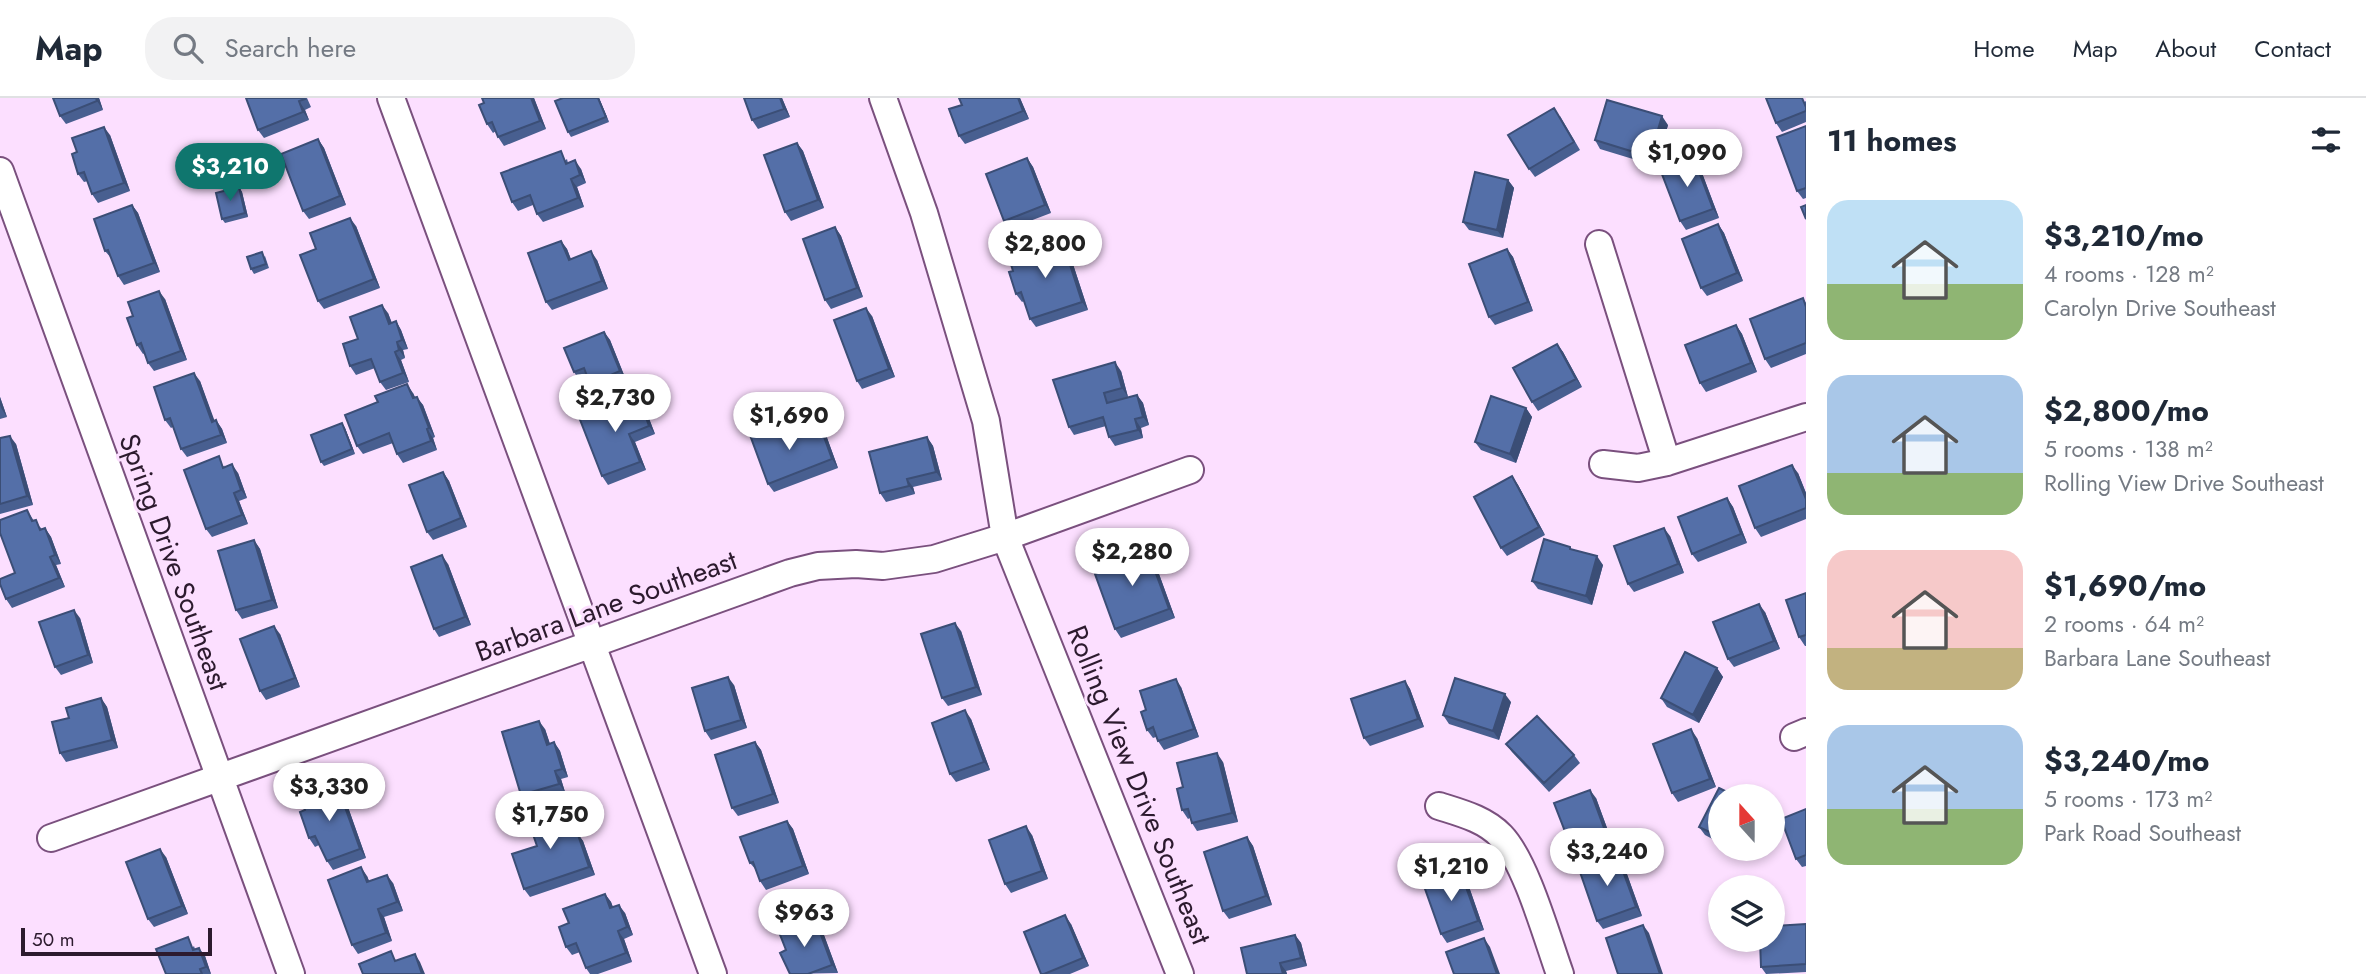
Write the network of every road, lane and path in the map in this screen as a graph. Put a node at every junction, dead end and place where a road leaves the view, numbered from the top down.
1 (391, 98) edge
2 (883, 98) edge
3 (0, 171) edge
4 (1599, 244) dead end
5 (1806, 417) edge
6 (1667, 462) junction
7 (1603, 464) dead end
8 (1190, 470) dead end
9 (1005, 537) junction
10 (591, 646) junction
11 (219, 778) junction
12 (1439, 806) dead end
13 (51, 838) dead end
14 (291, 974) edge
15 (713, 974) edge
16 (1180, 974) edge
17 (1560, 974) edge

1 - 10 street
2 - 9 street, Rolling View Drive Southeast
3 - 11 street, Spring Drive Southeast
4 - 6 street
5 - 6 street
6 - 7 street
8 - 9 street, Barbara Lane Southeast
9 - 10 street, Barbara Lane Southeast
9 - 16 street, Rolling View Drive Southeast
10 - 11 street, Barbara Lane Southeast
10 - 15 street
11 - 13 street, Barbara Lane Southeast
11 - 14 street, Spring Drive Southeast
12 - 17 street

